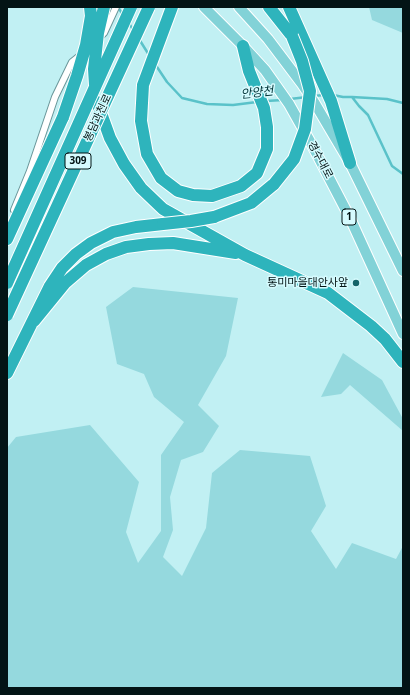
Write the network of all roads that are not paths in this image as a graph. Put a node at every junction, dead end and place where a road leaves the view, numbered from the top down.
1 (90, 7) edge
2 (104, 7) edge
3 (116, 7) edge
4 (131, 7) edge
5 (149, 7) edge
6 (172, 7) edge
7 (204, 7) edge
8 (239, 7) edge
9 (269, 7) edge
10 (289, 7) edge
11 (243, 46) junction
12 (350, 163) junction
13 (11, 225) edge
14 (7, 239) edge
15 (245, 255) junction
16 (403, 271) edge
17 (7, 283) edge
18 (7, 315) edge
19 (34, 321) junction
20 (403, 334) edge
21 (403, 362) edge
22 (7, 373) edge

1 - 13 highway, bridge
2 - 15 highway, bridge
3 - 13 street
4 - 17 highway, 봉담과천로 / 309, bridge
5 - 18 highway, 봉담과천로 / 309, bridge
6 - 11 highway
7 - 11 main road, 경수대로 / 1
8 - 12 main road, 1
9 - 19 highway, bridge
10 - 12 highway
11 - 20 main road, 경수대로 / 1
12 - 16 main road, 1
13 - 14 highway
15 - 19 highway
15 - 21 highway
19 - 22 highway

